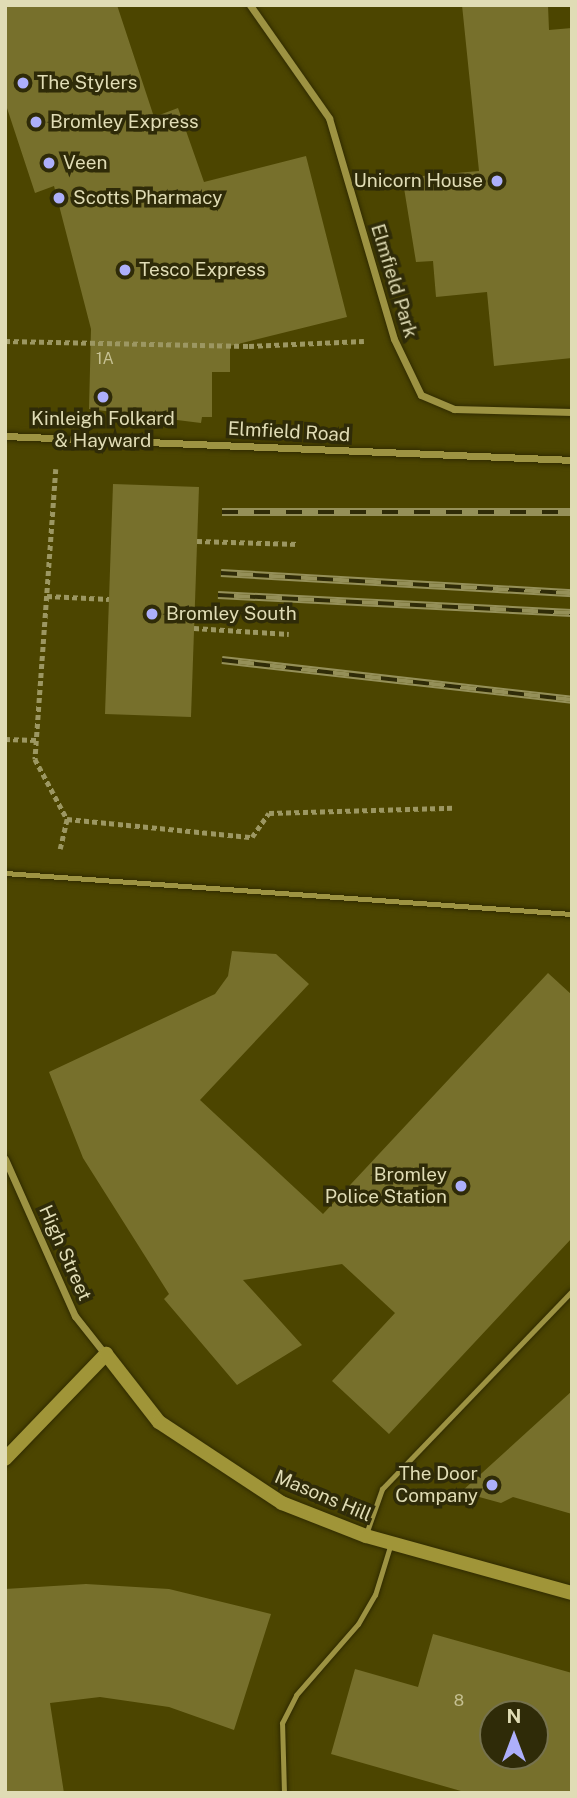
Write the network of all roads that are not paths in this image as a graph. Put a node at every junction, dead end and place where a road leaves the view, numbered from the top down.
1 (250, 5) edge
2 (572, 412) edge
3 (5, 436) edge
4 (572, 460) edge
5 (5, 873) edge
6 (572, 914) edge
7 (5, 1159) edge
8 (572, 1291) edge
9 (106, 1354) junction
10 (5, 1459) edge
11 (366, 1536) junction
12 (391, 1543) junction
13 (572, 1594) edge
14 (284, 1793) edge

1 - 2 street, Elmfield Park
3 - 4 street, Elmfield Road
5 - 6 lane
7 - 9 street, High Street
8 - 11 lane
9 - 10 main road
9 - 11 main road, Masons Hill
11 - 12 main road, Masons Hill
12 - 13 main road, Masons Hill
12 - 14 lane

